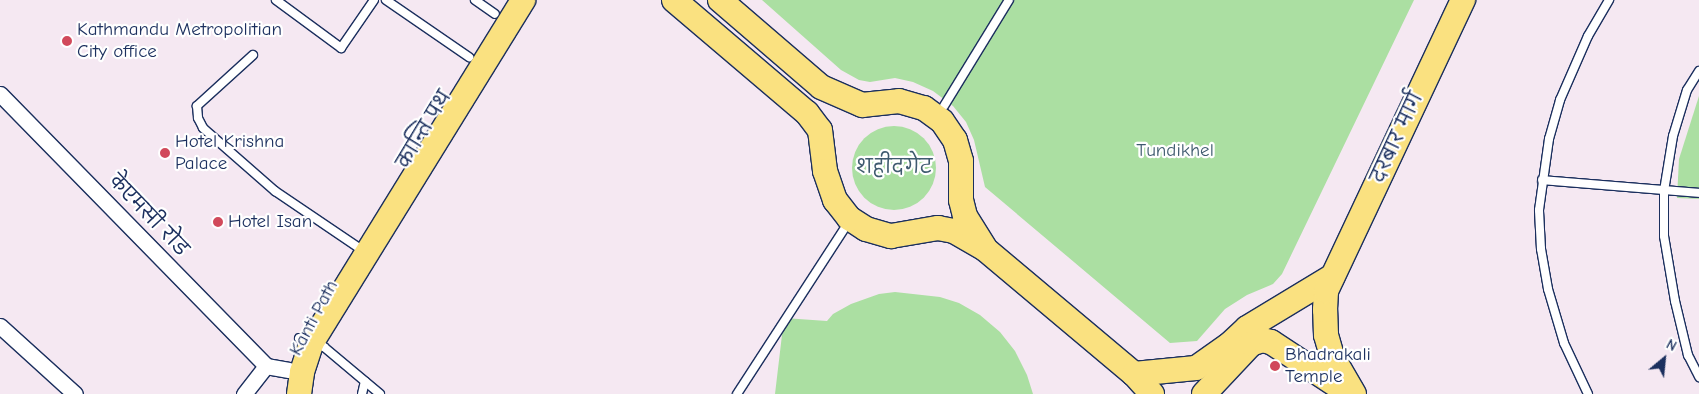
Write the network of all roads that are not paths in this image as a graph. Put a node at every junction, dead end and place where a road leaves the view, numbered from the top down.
1 (276, 0) edge
2 (374, 0) edge
3 (386, 0) edge
4 (475, 0) edge
5 (523, 0) edge
6 (674, 0) edge
7 (720, 0) edge
8 (1009, 0) edge
9 (1463, 0) edge
10 (1609, 0) edge
11 (500, 7) edge
12 (253, 55) dead end
13 (469, 57) junction
14 (1699, 71) edge
15 (0, 94) edge
16 (944, 106) dead end
17 (1542, 180) junction
18 (1664, 191) junction
19 (1699, 193) edge
20 (844, 229) dead end
21 (360, 249) junction
22 (985, 249) junction
23 (1333, 276) junction
24 (0, 326) edge
25 (306, 340) junction
26 (278, 368) junction
27 (1134, 374) junction
28 (1699, 376) edge
29 (365, 381) junction
30 (75, 394) edge
31 (244, 394) edge
32 (285, 394) edge
33 (298, 394) edge
34 (362, 394) edge
35 (380, 394) edge
36 (737, 394) edge
37 (1152, 394) edge
38 (1204, 394) edge
39 (1352, 394) edge
40 (1588, 394) edge

1 - 2 lane
3 - 13 lane
4 - 11 lane
5 - 21 main road
6 - 22 main road
7 - 22 main road
8 - 16 lane
9 - 23 main road, दरबार मार्ग
10 - 17 lane
11 - 13 main road, कान्ति पथ
12 - 21 lane
13 - 21 main road, कान्ति पथ
14 - 18 lane
15 - 26 street, केएमसी रोड
17 - 18 lane
17 - 40 lane
18 - 19 lane
18 - 28 lane
20 - 36 lane
21 - 25 main road, Kanti Path
22 - 27 main road
23 - 27 main road
23 - 39 main road, दरबार मार्ग
24 - 30 street
25 - 26 main road, Kanti Path
25 - 29 lane
25 - 33 main road
26 - 31 street
26 - 32 main road, Kanti Path
27 - 37 main road
29 - 34 lane
29 - 35 lane
38 - 39 main road

